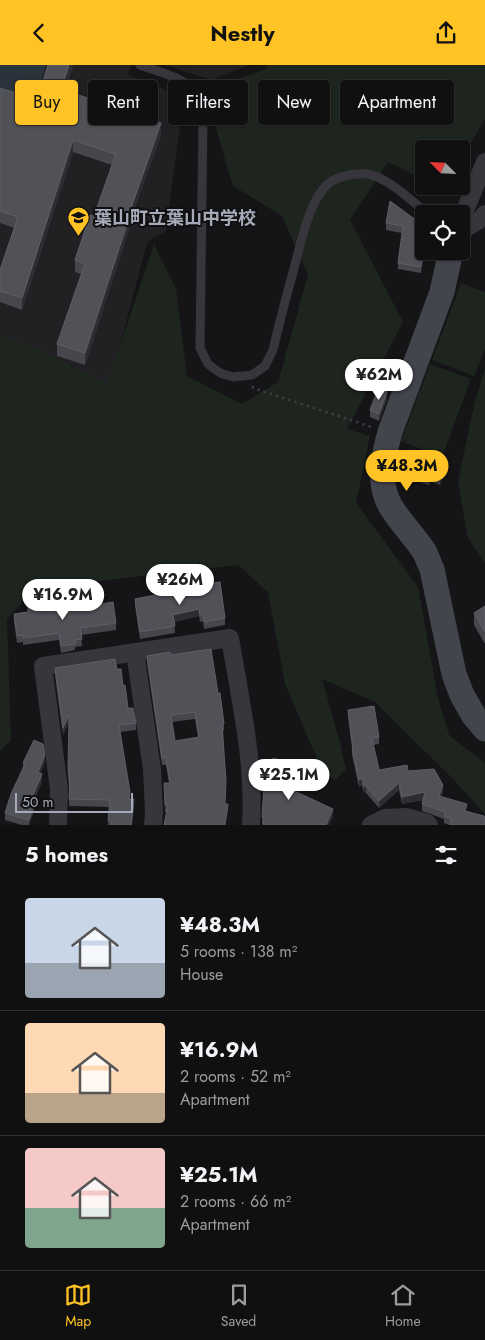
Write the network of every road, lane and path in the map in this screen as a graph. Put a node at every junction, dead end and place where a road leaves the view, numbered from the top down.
1 (140, 65) edge
2 (485, 162) edge
3 (417, 205) edge
4 (467, 205) edge
5 (485, 214) edge
6 (470, 226) edge
7 (449, 260) edge
8 (252, 375) junction
9 (390, 433) junction
10 (135, 652) junction
11 (485, 729) edge
12 (58, 825) edge
13 (153, 825) edge
14 (250, 825) edge
15 (371, 825) edge
16 (429, 825) edge

1 - 8 lane
2 - 4 street
3 - 8 lane
5 - 6 street
7 - 9 street
8 - 9 path
9 - 11 street
10 - 12 street
10 - 13 street
10 - 14 street
15 - 16 street

